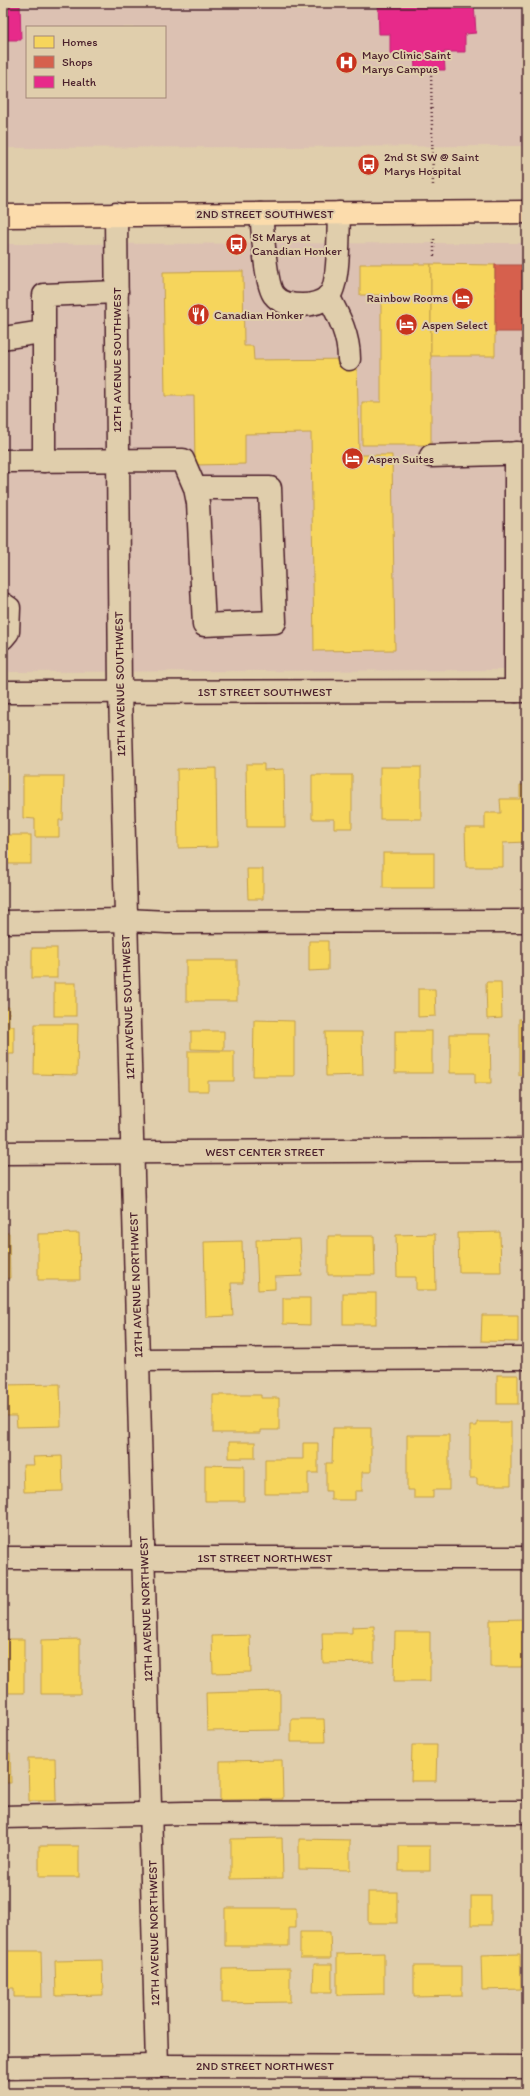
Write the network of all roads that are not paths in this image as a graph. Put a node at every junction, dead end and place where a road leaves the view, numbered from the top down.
1 (527, 212) edge
2 (340, 213) junction
3 (116, 214) junction
4 (262, 214) junction
5 (3, 216) edge
6 (117, 292) junction
7 (328, 296) junction
8 (42, 332) junction
9 (3, 338) edge
10 (349, 359) dead end
11 (521, 453) edge
12 (431, 456) dead end
13 (3, 461) edge
14 (44, 461) junction
15 (117, 461) junction
16 (195, 488) junction
17 (3, 604) edge
18 (3, 638) edge
19 (521, 691) edge
20 (3, 692) edge
21 (120, 692) junction
22 (126, 920) junction
23 (527, 921) edge
24 (3, 922) edge
25 (527, 1150) edge
26 (3, 1153) edge
27 (132, 1153) junction
28 (527, 1358) edge
29 (138, 1360) junction
30 (3, 1558) edge
31 (144, 1558) junction
32 (527, 1558) edge
33 (527, 1812) edge
34 (151, 1813) junction
35 (3, 1817) edge
36 (157, 2066) junction
37 (527, 2067) edge
38 (3, 2068) edge

1 - 2 main road, 2ND STREET SOUTHWEST
2 - 4 main road, 2ND STREET SOUTHWEST
2 - 7 street
3 - 4 main road, 2ND STREET SOUTHWEST
3 - 5 main road, 2ND STREET SOUTHWEST
3 - 6 street, 12TH AVENUE SOUTHWEST
4 - 7 street
6 - 8 street
6 - 15 street, 12TH AVENUE SOUTHWEST
7 - 10 street
8 - 9 street
8 - 14 street
11 - 12 street
11 - 19 street
13 - 14 street
14 - 15 street
15 - 16 street
15 - 21 street, 12TH AVENUE SOUTHWEST
16 - 16 street
17 - 18 street
19 - 21 street, 1ST STREET SOUTHWEST
20 - 21 street, 1ST STREET SOUTHWEST
21 - 22 street, 12TH AVENUE SOUTHWEST
22 - 23 street
22 - 24 street
22 - 27 street, 12TH AVENUE SOUTHWEST
25 - 27 street, WEST CENTER STREET
26 - 27 street, WEST CENTER STREET
27 - 29 street, 12TH AVENUE NORTHWEST
28 - 29 street
29 - 31 street, 12TH AVENUE NORTHWEST
30 - 31 street, 1ST STREET NORTHWEST
31 - 32 street, 1ST STREET NORTHWEST
31 - 34 street, 12TH AVENUE NORTHWEST
33 - 34 street
34 - 35 street
34 - 36 street, 12TH AVENUE NORTHWEST
36 - 37 street, 2ND STREET NORTHWEST
36 - 38 street, 2ND STREET NORTHWEST

